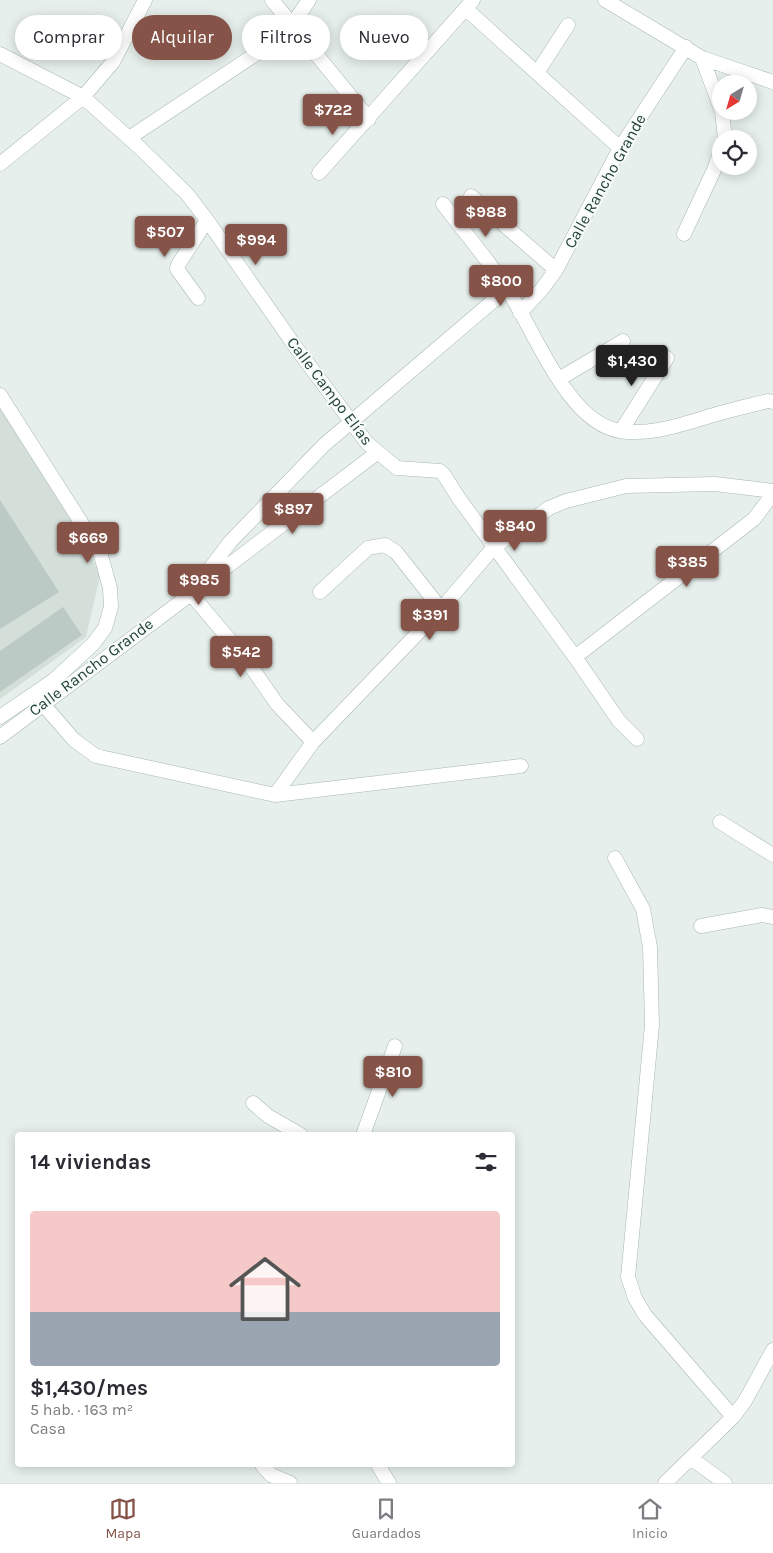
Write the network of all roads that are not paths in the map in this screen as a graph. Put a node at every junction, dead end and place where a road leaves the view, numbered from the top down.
1 (145, 0) edge
2 (272, 0) edge
3 (309, 0) edge
4 (605, 0) edge
5 (470, 4) edge
6 (284, 15) edge
7 (299, 15) edge
8 (568, 25) dead end
9 (686, 47) junction
10 (0, 54) edge
11 (702, 58) junction
12 (247, 60) edge
13 (321, 60) edge
14 (537, 73) junction
15 (772, 80) edge
16 (712, 84) edge
17 (83, 97) junction
18 (369, 118) junction
19 (129, 138) junction
20 (620, 148) junction
21 (0, 164) edge
22 (319, 172) dead end
23 (712, 174) edge
24 (471, 196) dead end
25 (443, 204) dead end
26 (207, 220) junction
27 (684, 234) dead end
28 (556, 270) junction
29 (508, 289) junction
30 (198, 298) dead end
31 (520, 313) junction
32 (623, 341) dead end
33 (667, 358) dead end
34 (558, 379) junction
35 (0, 396) edge
36 (771, 400) edge
37 (351, 422) junction
38 (621, 431) junction
39 (378, 452) junction
40 (773, 493) edge
41 (494, 548) junction
42 (320, 592) dead end
43 (191, 594) junction
44 (441, 609) junction
45 (575, 656) junction
46 (42, 703) junction
47 (0, 717) edge
48 (0, 736) edge
49 (637, 739) dead end
50 (313, 742) junction
51 (521, 766) dead end
52 (275, 795) junction
53 (720, 822) dead end
54 (773, 855) edge
55 (615, 858) dead end
56 (773, 917) edge
57 (701, 926) dead end
58 (395, 1046) dead end
59 (253, 1103) dead end
60 (296, 1132) edge
61 (364, 1132) edge
62 (773, 1350) edge
63 (733, 1417) junction
64 (692, 1459) junction
65 (264, 1467) edge
66 (379, 1467) edge
67 (290, 1483) edge
68 (389, 1483) edge
69 (665, 1483) edge
70 (725, 1483) edge

1 - 17 street
2 - 6 street
3 - 7 street
4 - 9 street
5 - 14 street
5 - 18 street
8 - 14 street
9 - 11 street
9 - 20 street, Calle Rancho Grande
10 - 17 street, Calle Campo Elías
11 - 15 street
11 - 16 street
12 - 19 street
13 - 18 street
14 - 20 street
17 - 19 street, Calle Campo Elías
17 - 21 street
18 - 22 street
19 - 26 street, Calle Campo Elías
20 - 28 street, Calle Rancho Grande
23 - 27 street
24 - 28 street
25 - 29 street
26 - 30 street
26 - 37 street, Calle Campo Elías
28 - 31 street, Calle Rancho Grande
29 - 31 street
29 - 37 street, Calle Rancho Grande
31 - 34 street
32 - 34 street
33 - 38 street
34 - 38 street
35 - 47 street
36 - 38 street
37 - 39 street, Calle Campo Elías
37 - 43 street, Calle Rancho Grande
39 - 41 street, Calle Campo Elías
39 - 43 street
40 - 41 street
40 - 45 street
41 - 44 street
41 - 45 street, Calle Campo Elías
42 - 44 street
43 - 46 street, Calle Rancho Grande
43 - 50 street
44 - 50 street
45 - 49 street, Calle Campo Elías
46 - 48 street, Calle Rancho Grande
46 - 52 street
50 - 52 street
51 - 52 street
53 - 54 street
55 - 63 street
56 - 57 street
58 - 61 street
59 - 60 street
62 - 63 street
63 - 64 street
64 - 69 street
64 - 70 street
65 - 67 street
66 - 68 street

